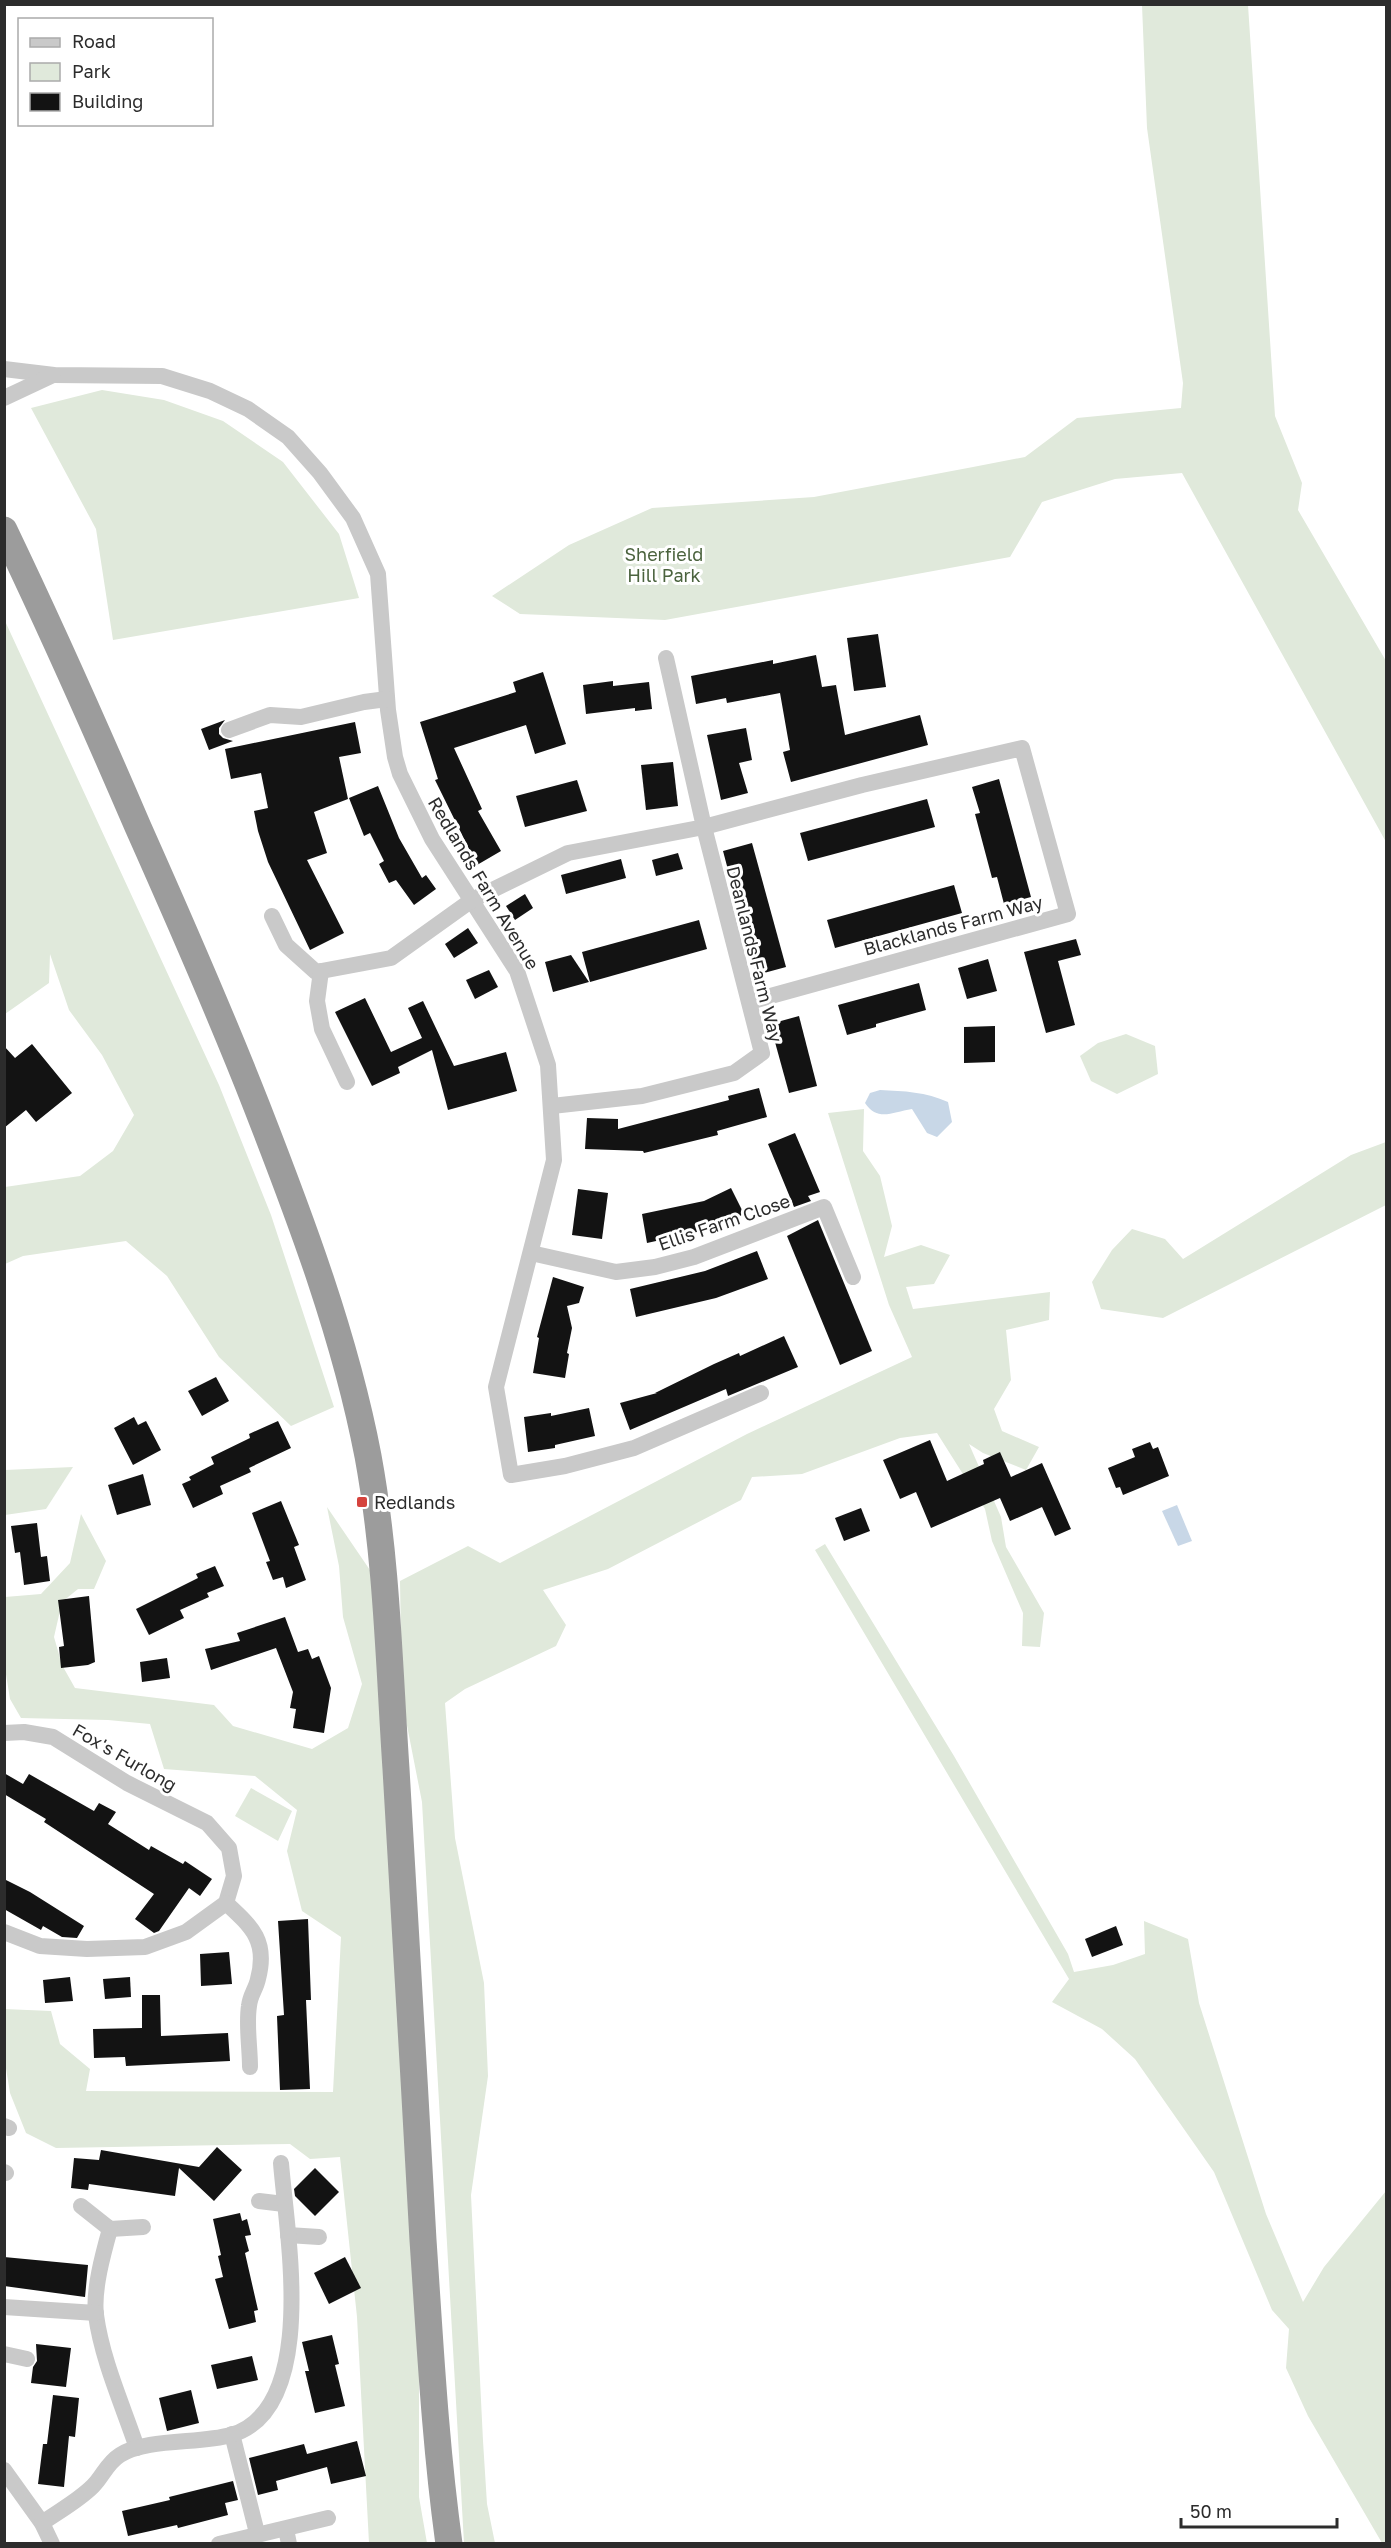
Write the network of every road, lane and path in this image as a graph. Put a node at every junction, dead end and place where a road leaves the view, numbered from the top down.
1 (4, 369) edge
2 (54, 375) junction
3 (4, 398) edge
4 (4, 530) edge
5 (666, 658) dead end
6 (387, 699) junction
7 (229, 730) dead end
8 (704, 827) junction
9 (472, 900) junction
10 (272, 916) dead end
11 (321, 971) junction
12 (749, 1002) junction
13 (347, 1082) dead end
14 (552, 1106) junction
15 (531, 1253) junction
16 (853, 1277) dead end
17 (761, 1393) dead end
18 (4, 1733) edge
19 (226, 1903) junction
20 (4, 1932) edge
21 (250, 2067) dead end
22 (281, 2163) dead end
23 (259, 2200) dead end
24 (284, 2204) junction
25 (81, 2206) dead end
26 (143, 2227) dead end
27 (110, 2229) junction
28 (288, 2235) junction
29 (319, 2237) dead end
30 (4, 2307) edge
31 (96, 2313) junction
32 (4, 2354) edge
33 (27, 2359) dead end
34 (232, 2434) junction
35 (138, 2448) junction
36 (4, 2470) edge
37 (328, 2518) dead end
38 (42, 2523) junction
39 (257, 2533) junction
40 (288, 2536) edge
41 (52, 2544) edge
42 (219, 2544) edge
43 (449, 2544) edge

1 - 2 street, Redlands Farm Avenue
2 - 3 street, Redlands Farm Avenue
2 - 6 street, Redlands Farm Avenue
4 - 43 highway
5 - 8 street
6 - 7 street
6 - 9 street, Redlands Farm Avenue
8 - 9 street, Blacklands Farm Way
8 - 12 street, Deanlands Farm Way
8 - 12 street, Blacklands Farm Way
9 - 11 street, Blacklands Farm Way
9 - 14 street, Redlands Farm Avenue
10 - 11 street
11 - 13 street
12 - 14 street, Deanlands Farm Way
14 - 15 street, Redlands Farm Avenue
15 - 16 street, Ellis Farm Close
15 - 17 street, Redlands Farm Avenue
18 - 19 street, Fox's Furlong
19 - 20 street
19 - 21 street
22 - 24 street
23 - 24 street
24 - 28 street
25 - 27 street
26 - 27 street
27 - 31 street
28 - 29 street
28 - 34 street
30 - 31 street
31 - 35 street
32 - 33 street
34 - 35 street
34 - 39 street
35 - 38 street
36 - 38 street
37 - 40 street
38 - 41 street
39 - 40 street
39 - 42 street

